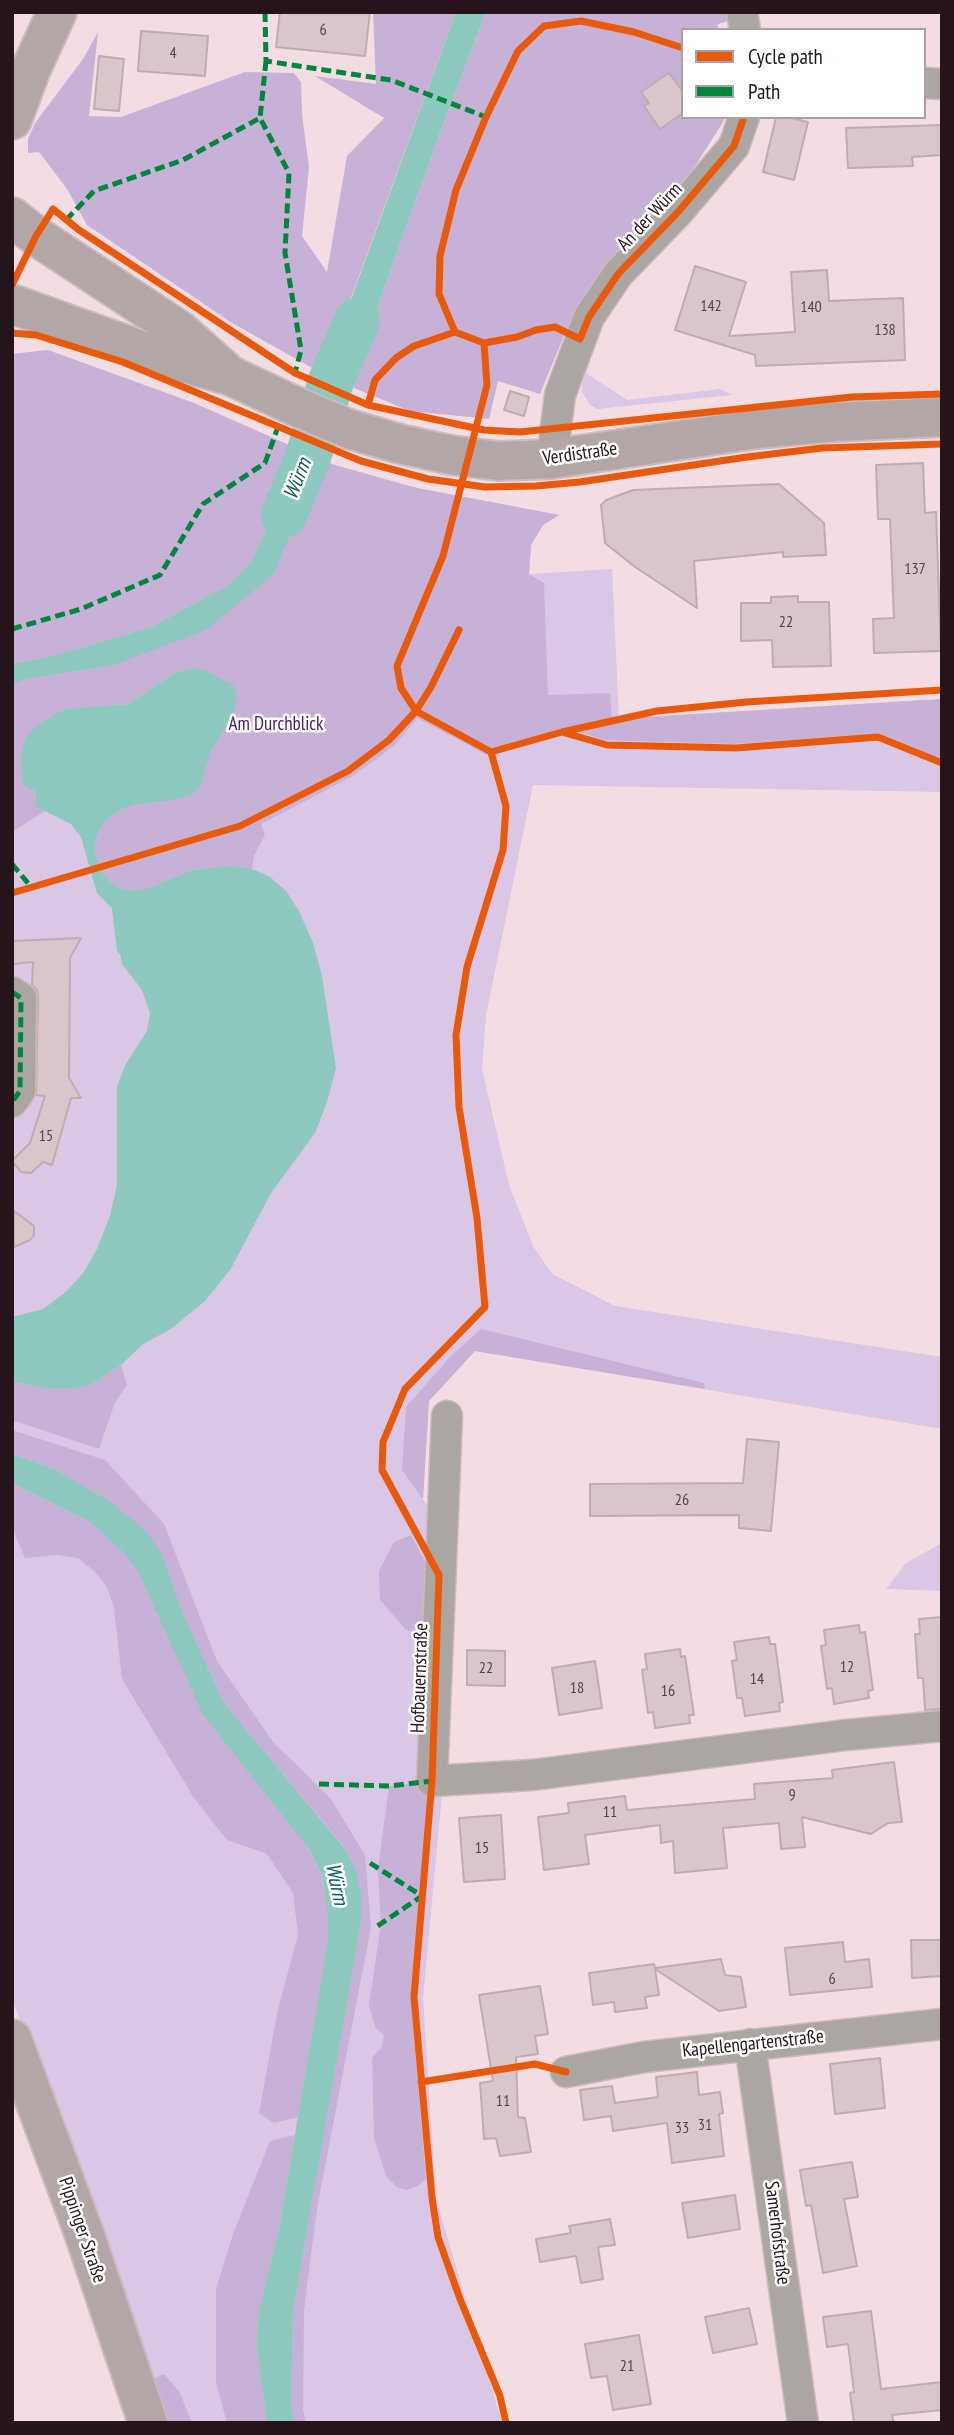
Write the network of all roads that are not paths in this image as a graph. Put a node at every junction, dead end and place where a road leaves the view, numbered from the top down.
1 (57, 12) edge
2 (21, 76) edge
3 (743, 119) edge
4 (12, 120) edge
5 (12, 217) edge
6 (12, 304) edge
7 (231, 376) junction
8 (942, 417) edge
9 (552, 459) junction
10 (12, 992) edge
11 (12, 1102) edge
12 (447, 1416) dead end
13 (942, 1726) edge
14 (942, 2024) edge
15 (12, 2039) edge
16 (750, 2044) junction
17 (566, 2072) dead end
18 (148, 2423) edge
19 (803, 2423) edge

1 - 2 main road
2 - 4 main road
3 - 9 street, An der Würm
5 - 7 main road, Verdistraße
6 - 7 main road, Verdistraße
7 - 9 main road, Verdistraße
8 - 9 main road, Verdistraße
10 - 11 street
12 - 13 street, Hofbauernstraße
14 - 16 street, Kapellengartenstraße
15 - 18 main road, Pippinger Straße
16 - 17 street, Kapellengartenstraße
16 - 19 street, Samerhofstraße

